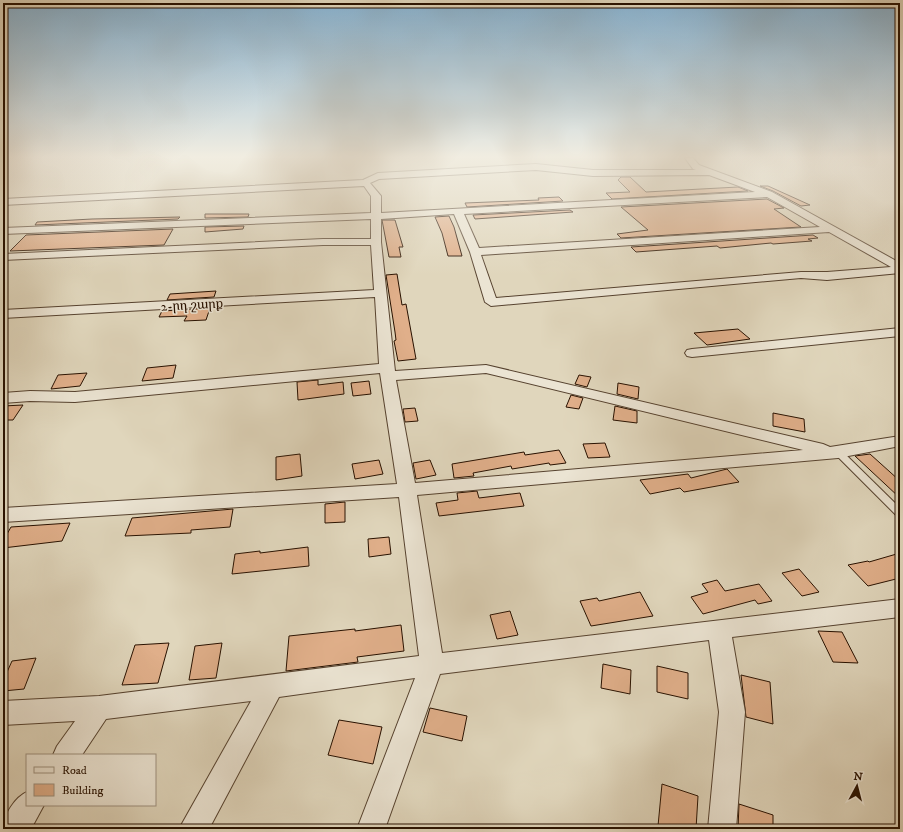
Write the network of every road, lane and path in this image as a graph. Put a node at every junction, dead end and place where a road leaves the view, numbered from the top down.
1 (113, 197) edge
2 (376, 197) edge
3 (720, 197) edge
4 (774, 197) edge
5 (3, 202) edge
6 (458, 212) junction
7 (376, 216) junction
8 (833, 229) junction
9 (3, 231) edge
10 (376, 242) junction
11 (475, 252) junction
12 (3, 257) edge
13 (900, 269) edge
14 (381, 293) junction
15 (3, 314) edge
16 (900, 332) edge
17 (692, 353) dead end
18 (388, 372) junction
19 (3, 398) edge
20 (900, 441) edge
21 (838, 452) junction
22 (407, 490) junction
23 (900, 514) edge
24 (3, 515) edge
25 (900, 608) edge
26 (719, 629) junction
27 (432, 665) junction
28 (272, 687) junction
29 (99, 708) junction
30 (3, 713) edge
31 (67, 754) edge
32 (29, 806) edge
33 (14, 829) edge
34 (193, 829) edge
35 (371, 829) edge
36 (722, 829) edge

1 - 5 street
2 - 7 street
3 - 6 street
4 - 8 street
6 - 7 street
6 - 11 street
7 - 9 street
7 - 10 street
8 - 11 street
8 - 13 street
10 - 12 street
10 - 14 street
11 - 13 street
14 - 15 street, 2-րդ շարք
14 - 18 street
16 - 17 street
18 - 19 street
18 - 21 street
18 - 22 street
20 - 21 street
21 - 22 street
21 - 23 lane
22 - 24 street
22 - 27 street
25 - 26 street
26 - 27 street
26 - 36 street
27 - 28 street
27 - 35 street
28 - 29 street
28 - 34 street
29 - 30 street
29 - 31 street
32 - 33 street

